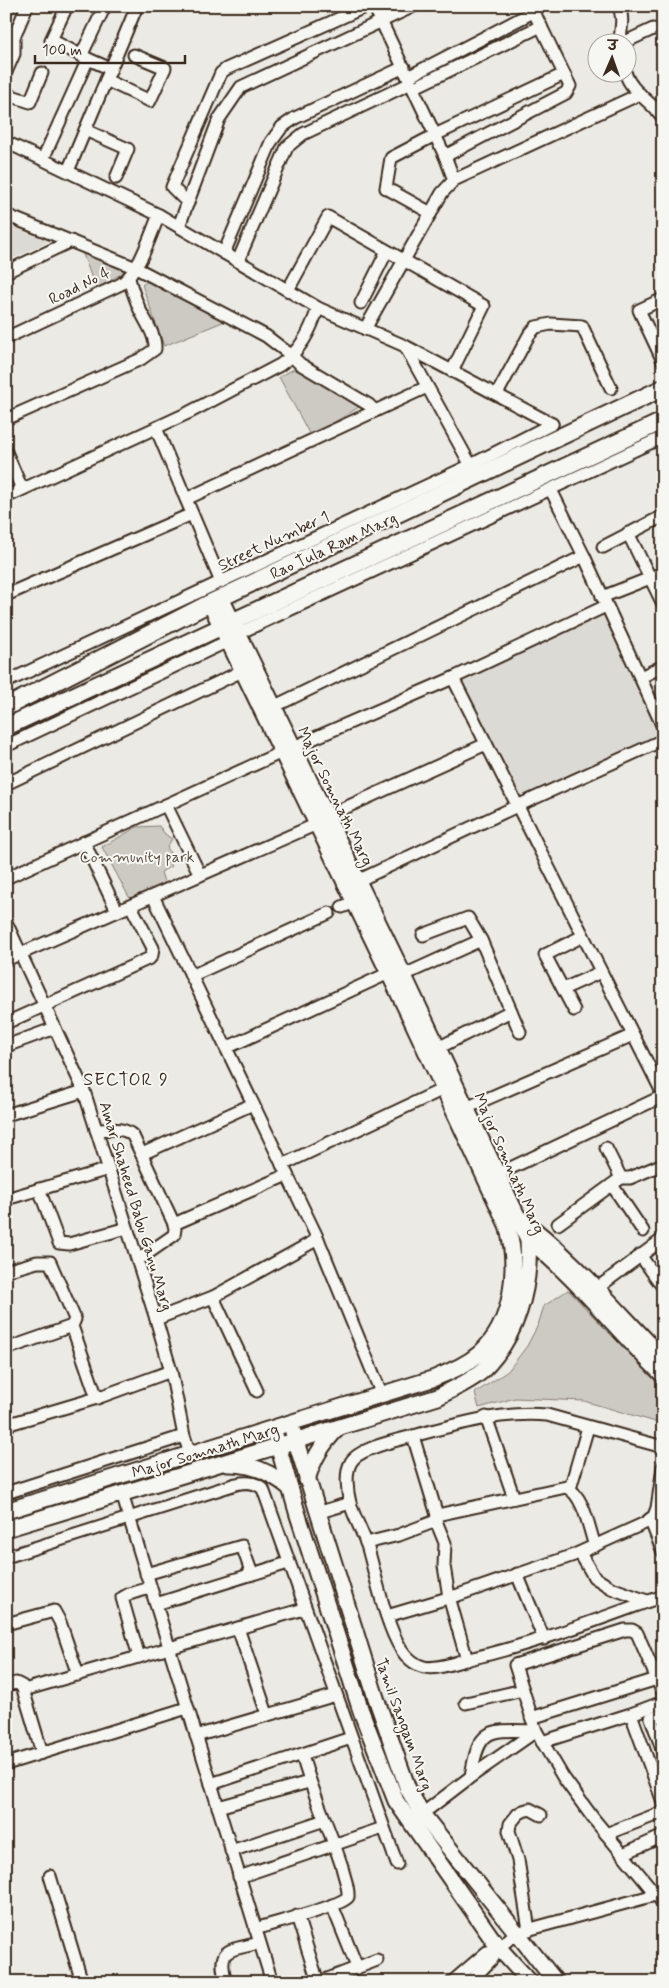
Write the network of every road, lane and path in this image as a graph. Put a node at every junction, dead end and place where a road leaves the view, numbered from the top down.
1 (9, 6) edge
2 (27, 6) edge
3 (105, 6) edge
4 (137, 6) edge
5 (367, 6) edge
6 (374, 6) edge
7 (414, 6) edge
8 (618, 6) edge
9 (66, 8) dead end
10 (532, 9) edge
11 (6, 12) edge
12 (382, 21) junction
13 (541, 26) junction
14 (652, 29) dead end
15 (11, 32) edge
16 (621, 32) edge
17 (636, 37) edge
18 (134, 55) dead end
19 (84, 58) junction
20 (111, 69) junction
21 (6, 72) edge
22 (42, 73) dead end
23 (564, 74) junction
24 (409, 79) junction
25 (106, 80) junction
26 (217, 82) junction
27 (630, 82) edge
28 (6, 94) edge
29 (640, 94) junction
30 (234, 95) junction
31 (662, 114) edge
32 (85, 130) junction
33 (435, 135) junction
34 (6, 142) edge
35 (271, 142) junction
36 (285, 151) junction
37 (445, 156) junction
38 (43, 159) junction
39 (68, 171) junction
40 (116, 178) dead end
41 (454, 180) junction
42 (188, 203) junction
43 (431, 212) junction
44 (159, 214) junction
45 (6, 215) edge
46 (179, 226) junction
47 (71, 241) junction
48 (388, 251) junction
49 (224, 253) junction
50 (404, 260) junction
51 (238, 261) junction
52 (6, 272) edge
53 (132, 273) junction
54 (288, 290) junction
55 (663, 299) edge
56 (361, 303) dead end
57 (318, 308) junction
58 (365, 329) junction
59 (6, 338) edge
60 (405, 346) junction
61 (292, 356) junction
62 (663, 361) edge
63 (452, 370) junction
64 (427, 387) junction
65 (611, 388) dead end
66 (663, 388) edge
67 (497, 394) junction
68 (375, 411) junction
69 (6, 419) edge
70 (663, 421) edge
71 (156, 428) junction
72 (663, 437) edge
73 (6, 452) edge
74 (474, 471) junction
75 (22, 489) junction
76 (551, 490) junction
77 (6, 497) edge
78 (186, 499) junction
79 (192, 514) junction
80 (663, 516) edge
81 (628, 533) junction
82 (603, 547) dead end
83 (584, 556) junction
84 (663, 573) edge
85 (651, 579) junction
86 (221, 582) junction
87 (6, 595) edge
88 (215, 601) junction
89 (604, 601) junction
90 (663, 604) edge
91 (230, 631) junction
92 (663, 666) edge
93 (242, 671) junction
94 (641, 677) junction
95 (453, 678) junction
96 (6, 682) edge
97 (6, 707) edge
98 (273, 707) junction
99 (6, 727) edge
100 (663, 727) edge
101 (663, 740) edge
102 (486, 744) junction
103 (6, 746) edge
104 (288, 750) junction
105 (6, 784) edge
106 (166, 805) junction
107 (517, 806) junction
108 (322, 820) junction
109 (84, 842) junction
110 (200, 875) junction
111 (6, 878) edge
112 (353, 883) junction
113 (153, 896) junction
114 (131, 906) junction
115 (117, 911) junction
116 (329, 914) dead end
117 (6, 922) edge
118 (423, 935) dead end
119 (583, 936) junction
120 (481, 940) junction
121 (21, 954) junction
122 (6, 960) edge
123 (601, 972) junction
124 (397, 974) junction
125 (191, 976) junction
126 (563, 989) junction
127 (44, 1005) junction
128 (574, 1010) dead end
129 (511, 1011) junction
130 (6, 1023) edge
131 (55, 1028) junction
132 (520, 1032) dead end
133 (633, 1035) junction
134 (6, 1046) edge
135 (226, 1048) junction
136 (438, 1048) junction
137 (450, 1087) junction
138 (84, 1091) junction
139 (663, 1095) edge
140 (253, 1104) junction
141 (466, 1108) junction
142 (6, 1115) edge
143 (96, 1130) junction
144 (606, 1148) dead end
145 (142, 1154) junction
146 (663, 1164) edge
147 (109, 1168) junction
148 (285, 1170) junction
149 (498, 1174) junction
150 (617, 1182) junction
151 (38, 1189) junction
152 (6, 1199) edge
153 (517, 1216) junction
154 (174, 1224) junction
155 (558, 1224) dead end
156 (127, 1228) junction
157 (643, 1231) dead end
158 (318, 1239) junction
159 (528, 1239) junction
160 (663, 1239) edge
161 (640, 1255) junction
162 (138, 1260) junction
163 (6, 1271) edge
164 (658, 1271) edge
165 (663, 1287) edge
166 (592, 1293) junction
167 (212, 1297) junction
168 (156, 1319) junction
169 (72, 1326) junction
170 (6, 1349) edge
171 (663, 1358) edge
172 (171, 1371) junction
173 (663, 1375) edge
174 (257, 1391) dead end
175 (382, 1395) junction
176 (97, 1398) junction
177 (486, 1417) junction
178 (290, 1424) junction
179 (6, 1425) edge
180 (588, 1426) junction
181 (339, 1427) junction
182 (273, 1429) junction
183 (184, 1436) junction
184 (413, 1436) junction
185 (296, 1440) junction
186 (279, 1445) junction
187 (663, 1447) edge
188 (190, 1453) junction
189 (218, 1464) junction
190 (663, 1467) edge
191 (307, 1480) junction
192 (290, 1488) junction
193 (570, 1489) junction
194 (6, 1493) edge
195 (122, 1494) junction
196 (514, 1498) junction
197 (350, 1503) junction
198 (6, 1511) edge
199 (317, 1513) junction
200 (436, 1518) junction
201 (129, 1519) junction
202 (650, 1519) junction
203 (6, 1529) edge
204 (366, 1543) junction
205 (595, 1546) junction
206 (663, 1552) edge
207 (580, 1553) junction
208 (6, 1557) edge
209 (288, 1563) junction
210 (146, 1574) junction
211 (252, 1574) junction
212 (517, 1574) junction
213 (150, 1588) junction
214 (663, 1596) edge
215 (449, 1597) junction
216 (647, 1601) junction
217 (156, 1604) junction
218 (304, 1609) junction
219 (387, 1616) junction
220 (6, 1624) edge
221 (238, 1628) junction
222 (544, 1639) junction
223 (169, 1648) junction
224 (139, 1657) junction
225 (468, 1660) junction
226 (78, 1675) junction
227 (657, 1678) junction
228 (6, 1685) edge
229 (24, 1690) junction
230 (523, 1690) junction
231 (663, 1693) edge
232 (336, 1695) junction
233 (663, 1702) edge
234 (466, 1703) dead end
235 (187, 1708) junction
236 (267, 1714) junction
237 (631, 1714) junction
238 (663, 1714) edge
239 (531, 1718) junction
240 (536, 1731) junction
241 (196, 1736) junction
242 (351, 1738) junction
243 (542, 1742) junction
244 (663, 1752) edge
245 (42, 1753) junction
246 (302, 1755) junction
247 (6, 1764) edge
248 (471, 1776) junction
249 (309, 1782) junction
250 (211, 1784) junction
251 (663, 1802) edge
252 (218, 1807) junction
253 (663, 1812) edge
254 (422, 1814) junction
255 (541, 1815) dead end
256 (325, 1820) junction
257 (384, 1828) junction
258 (606, 1834) junction
259 (663, 1836) edge
260 (335, 1844) junction
261 (231, 1851) junction
262 (623, 1854) junction
263 (397, 1864) dead end
264 (50, 1876) dead end
265 (239, 1877) junction
266 (659, 1899) edge
267 (332, 1905) junction
268 (297, 1916) junction
269 (255, 1929) junction
270 (523, 1931) junction
271 (260, 1942) junction
272 (497, 1949) junction
273 (377, 1960) dead end
274 (358, 1967) junction
275 (468, 1979) edge
276 (82, 1982) edge
277 (226, 1982) edge
278 (272, 1982) edge
279 (319, 1982) edge
280 (452, 1982) edge
281 (530, 1982) edge
282 (556, 1982) edge

1 - 11 street
2 - 15 street
3 - 19 street
4 - 20 street
5 - 26 street
6 - 12 street
7 - 12 street
8 - 16 street
9 - 19 street
10 - 13 street
10 - 24 street
12 - 24 street
12 - 30 street
13 - 23 street
13 - 24 street
14 - 17 street
15 - 21 street
18 - 25 street
19 - 20 street
19 - 38 street
20 - 25 street
22 - 28 street
23 - 33 street
23 - 37 street
24 - 33 street
24 - 35 street
24 - 36 street
25 - 32 street
26 - 30 street
26 - 42 street
27 - 29 street
29 - 31 street
29 - 41 street
30 - 42 street
32 - 39 street
32 - 40 street
33 - 37 street
33 - 43 street
34 - 38 street
35 - 36 street
35 - 49 street
36 - 51 street
37 - 41 street
38 - 39 street
39 - 44 street
41 - 43 street
42 - 46 street
43 - 50 street
44 - 46 street
44 - 53 street
45 - 47 street
46 - 49 street
47 - 52 street
47 - 53 street
48 - 50 street
48 - 54 street
48 - 56 street
49 - 51 street
50 - 58 street
50 - 63 street
51 - 54 street
53 - 59 street, Road No 4
53 - 61 street
53 - 69 street
54 - 57 street
55 - 62 street
57 - 58 street
57 - 61 street
58 - 60 street
60 - 63 street
60 - 64 street
61 - 68 street
61 - 71 street
63 - 67 street
64 - 68 street
64 - 74 street
65 - 67 street
66 - 74 main road, Rao Tula Ram Marg
67 - 74 street, Street Number 1
68 - 78 street
70 - 91 main road, Rao Tula Ram Marg
71 - 75 street
71 - 78 street
72 - 76 street
73 - 75 street
74 - 86 street, Street Number 1
74 - 88 main road, Rao Tula Ram Marg
75 - 77 street
76 - 83 street
76 - 91 street
78 - 79 street
79 - 86 street
79 - 87 street
80 - 81 street
81 - 82 street
81 - 85 street
83 - 89 street
83 - 98 street
84 - 85 street
85 - 89 street
85 - 90 street
86 - 96 street, Street Number 1
88 - 91 street, Major Somnath Marg
88 - 97 main road, Rao Tula Ram Marg
89 - 94 street
89 - 95 street
91 - 93 street, Major Somnath Marg
91 - 98 street, Major Somnath Marg
91 - 99 main road, Rao Tula Ram Marg
91 - 103 street
92 - 94 street
93 - 104 street, Major Somnath Marg
93 - 105 street
94 - 100 street
95 - 102 street
95 - 104 street
98 - 104 street, Major Somnath Marg
101 - 107 street
102 - 107 street
102 - 108 street
104 - 106 street
104 - 108 street, Major Somnath Marg
106 - 109 street
106 - 110 street
107 - 112 street
107 - 119 street
108 - 110 street
108 - 112 street, Major Somnath Marg
109 - 111 street
109 - 115 street
110 - 113 street
112 - 124 street, Major Somnath Marg
112 - 124 street, Major Somnath Marg
113 - 114 street
113 - 125 street
114 - 115 street
114 - 127 street
115 - 121 street
116 - 125 street
117 - 121 street, Amar Shaheed Babu Ganu Marg
118 - 120 street
119 - 123 street
119 - 126 street
120 - 124 street
120 - 129 street
121 - 122 street
121 - 127 street, Amar Shaheed Babu Ganu Marg
123 - 126 street
123 - 133 street
124 - 135 street
124 - 136 street, Major Somnath Marg
124 - 137 street, Major Somnath Marg
125 - 135 street
126 - 128 street
127 - 130 street
127 - 131 street, Amar Shaheed Babu Ganu Marg
129 - 132 street
129 - 136 street
131 - 134 street
131 - 138 street, Amar Shaheed Babu Ganu Marg
133 - 139 street
133 - 141 street
135 - 140 street
136 - 137 street, Major Somnath Marg
137 - 141 street, Major Somnath Marg
137 - 148 street
137 - 175 street, Major Somnath Marg
138 - 142 street
138 - 143 street, Amar Shaheed Babu Ganu Marg
139 - 149 street
140 - 145 street
140 - 148 street
141 - 149 street, Major Somnath Marg
143 - 145 street
143 - 147 street, Amar Shaheed Babu Ganu Marg
144 - 150 street
145 - 154 street
146 - 150 street
147 - 151 street
147 - 156 street, Amar Shaheed Babu Ganu Marg
148 - 154 street
148 - 158 street
149 - 153 street, Major Somnath Marg
150 - 155 street
150 - 157 street
151 - 152 street
151 - 156 street
153 - 159 street, Major Somnath Marg
153 - 166 street
154 - 162 street
156 - 162 street, Amar Shaheed Babu Ganu Marg
158 - 167 street
158 - 175 street
159 - 166 street
159 - 181 street, Major Somnath Marg
160 - 161 street
161 - 164 street
161 - 166 street
162 - 168 street, Amar Shaheed Babu Ganu Marg
163 - 169 street
164 - 165 street
166 - 171 street
166 - 173 street
167 - 168 street
167 - 174 street
168 - 172 street, Amar Shaheed Babu Ganu Marg
169 - 170 street
169 - 176 street
172 - 176 street
172 - 183 street, Amar Shaheed Babu Ganu Marg
175 - 178 street, Major Somnath Marg
176 - 179 street
177 - 180 street
177 - 184 street
177 - 196 street
178 - 182 street, Major Somnath Marg
178 - 185 street, Tamil Sangam Marg
180 - 187 street
180 - 193 street
181 - 185 street, Major Somnath Marg
181 - 191 street
182 - 186 street
182 - 188 street, Major Somnath Marg
183 - 188 street, Amar Shaheed Babu Ganu Marg
183 - 194 street
184 - 197 street
184 - 200 street
185 - 186 street, Major Somnath Marg
185 - 191 street, Tamil Sangam Marg
186 - 189 street, Major Somnath Marg
186 - 192 street
188 - 198 street, Major Somnath Marg
189 - 192 street
189 - 195 street, Major Somnath Marg
190 - 202 street
191 - 199 street, Tamil Sangam Marg
192 - 272 street
193 - 196 street
193 - 205 street
195 - 201 street
195 - 203 street, Major Somnath Marg
196 - 200 street
197 - 199 street
197 - 204 street
199 - 254 street, Tamil Sangam Marg
200 - 204 street
200 - 215 street
201 - 208 street
201 - 209 street
201 - 210 street
202 - 205 street
202 - 206 street
204 - 219 street
205 - 207 street
207 - 212 street
207 - 216 street
209 - 211 street
209 - 218 street
210 - 211 street
210 - 213 street
211 - 217 street
212 - 215 street
212 - 222 street
213 - 217 street
213 - 224 street
214 - 216 street
215 - 219 street
215 - 225 street
216 - 222 street
217 - 223 street
218 - 221 street
218 - 232 street
219 - 225 street
220 - 226 street
221 - 223 street
221 - 236 street
222 - 225 street
223 - 224 street
223 - 235 street
224 - 226 street
226 - 229 street
227 - 230 street
227 - 231 street
227 - 239 street
228 - 229 street
229 - 245 street
230 - 234 street
230 - 239 street
232 - 236 street
232 - 242 street
233 - 237 street
235 - 241 street
235 - 245 street
236 - 241 street
237 - 243 street
237 - 251 street
238 - 244 street
239 - 240 street
240 - 243 street
240 - 248 street
240 - 248 street
241 - 250 street
242 - 246 street
242 - 257 street
243 - 258 street
245 - 247 street
246 - 249 street
246 - 250 street
248 - 254 street
249 - 252 street
249 - 256 street
250 - 252 street
252 - 261 street
253 - 258 street
254 - 270 street, Tamil Sangam Marg
255 - 270 street
256 - 260 street
256 - 261 street
257 - 260 street
257 - 263 street
258 - 262 street
259 - 262 street
260 - 265 street
260 - 267 street
261 - 265 street
262 - 266 street
264 - 276 street
265 - 269 street
266 - 270 street
267 - 268 street
267 - 274 street
268 - 269 street
268 - 279 street
269 - 271 street
270 - 272 street
270 - 282 street, Tamil Sangam Marg
271 - 277 street
271 - 278 street
272 - 275 street
272 - 281 street
273 - 274 street
274 - 279 street
275 - 280 street

